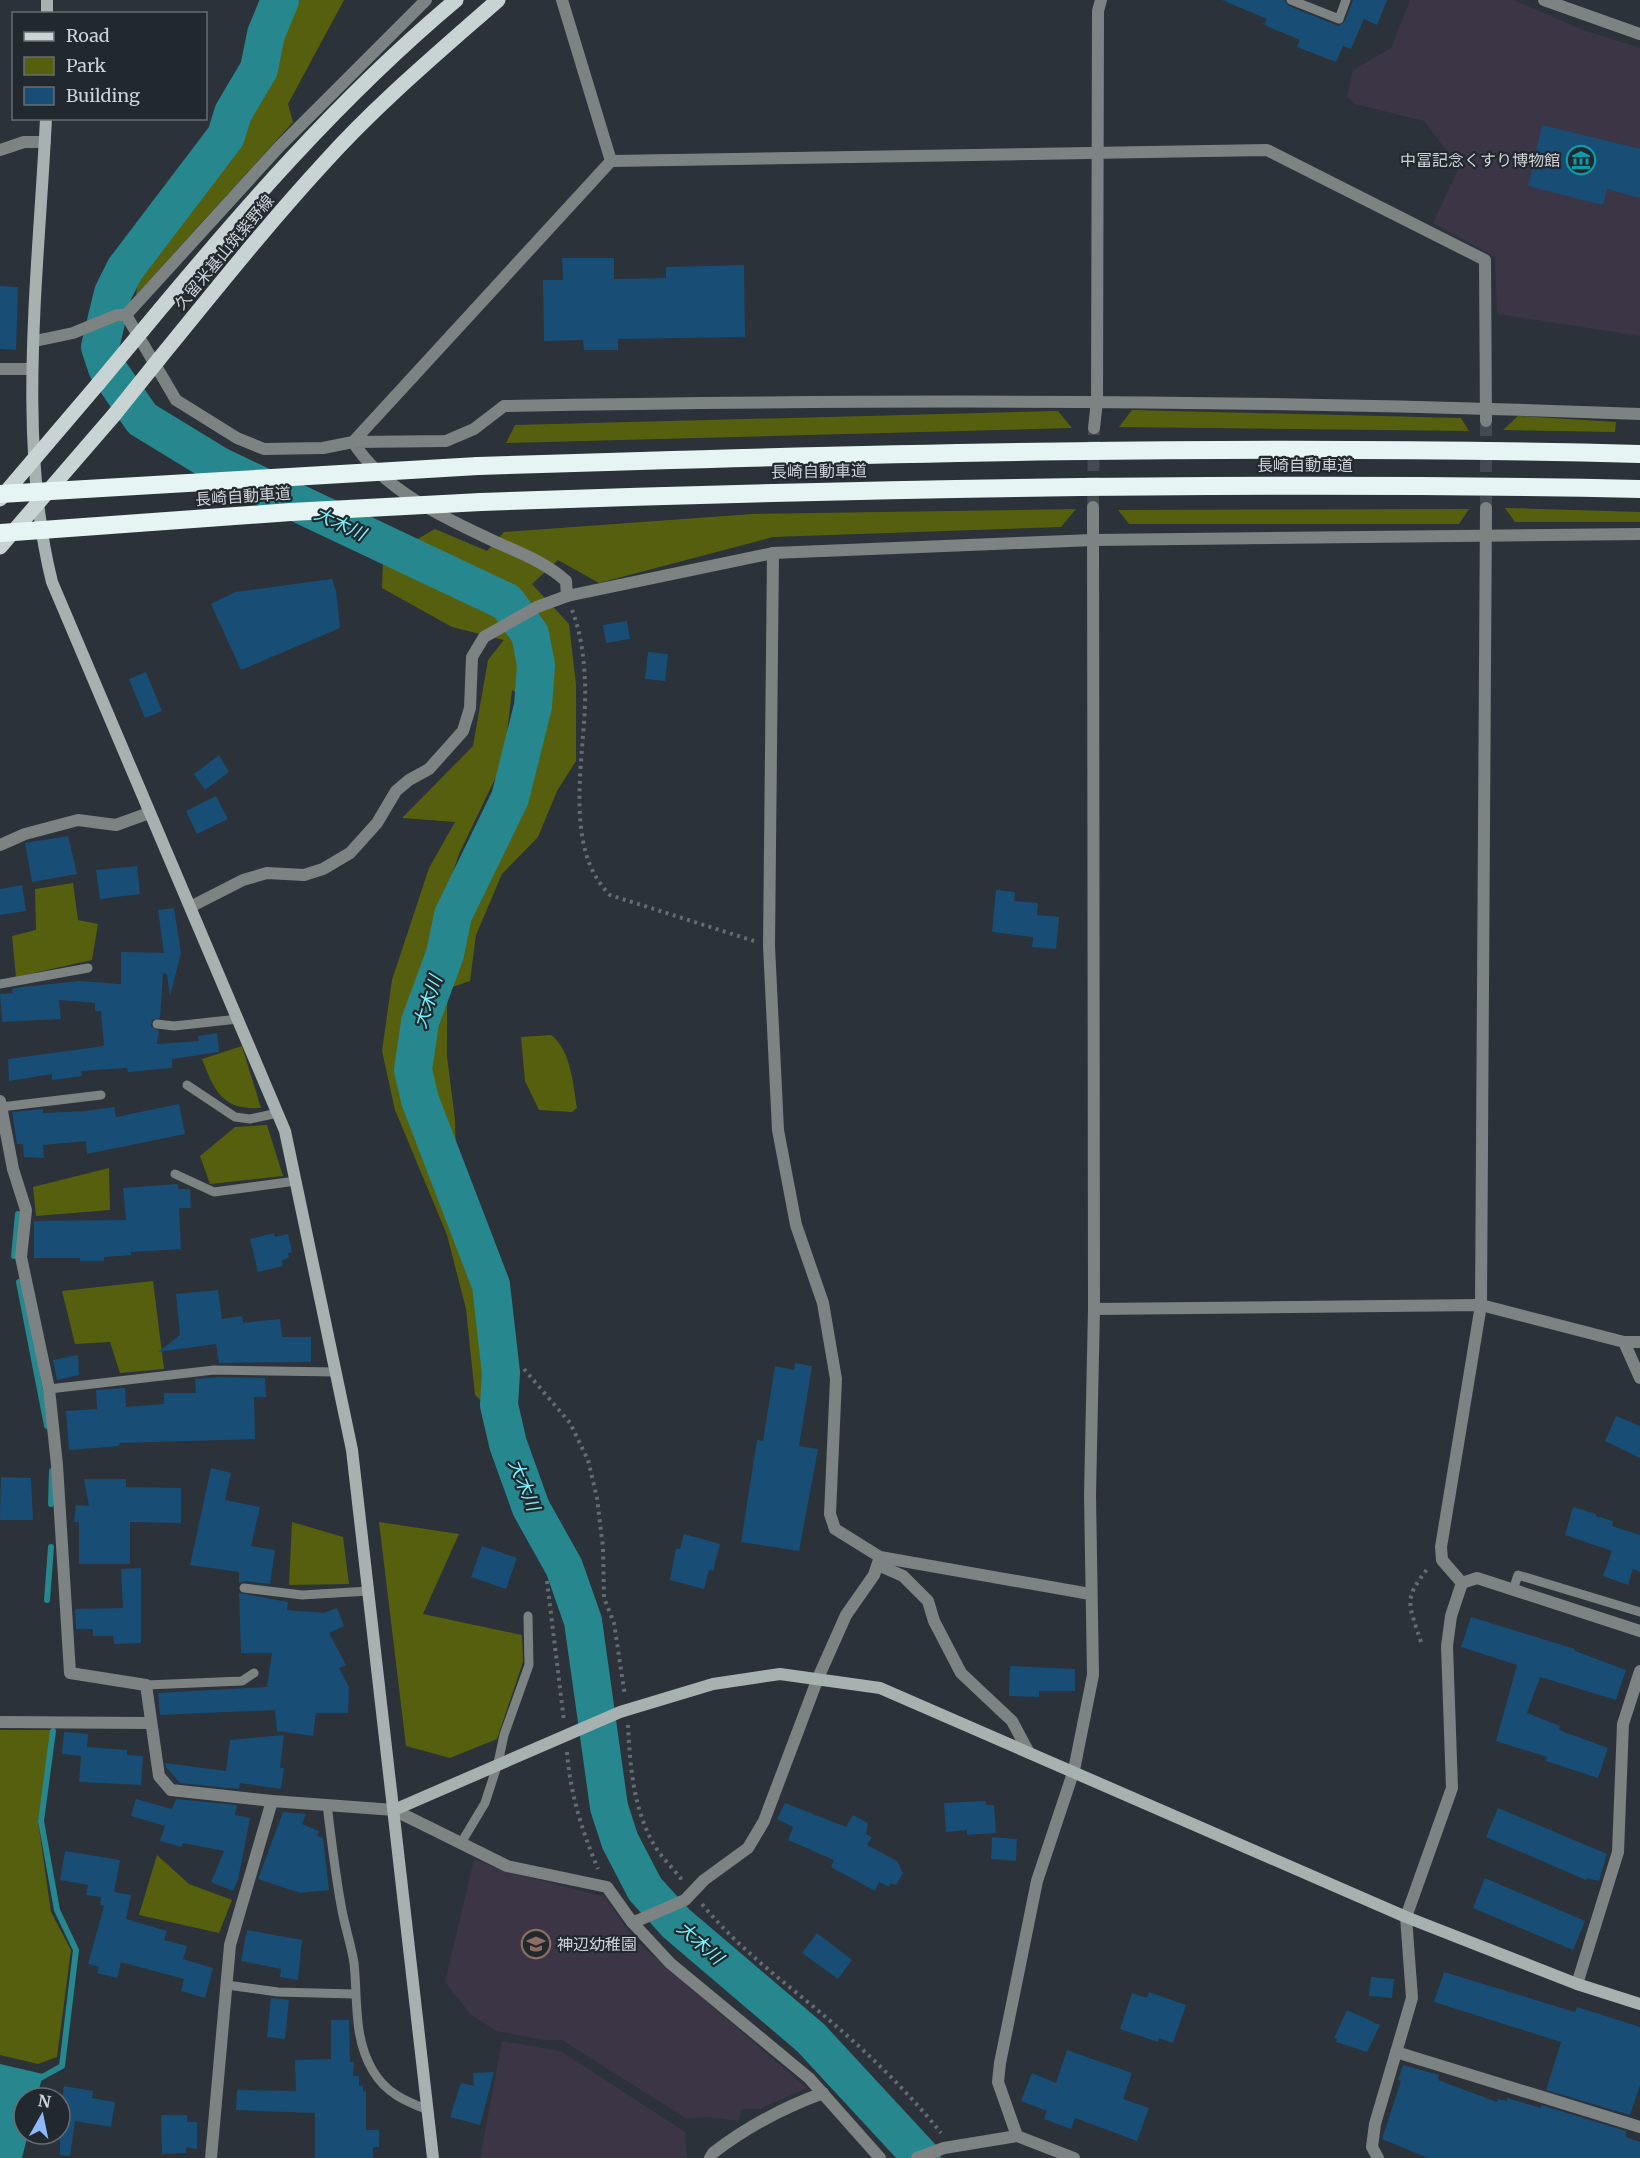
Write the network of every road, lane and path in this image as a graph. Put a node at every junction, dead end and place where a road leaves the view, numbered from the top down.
1 (426, 0) edge
2 (456, 0) edge
3 (498, 0) edge
4 (562, 0) edge
5 (1101, 0) edge
6 (1291, 0) edge
7 (1346, 0) edge
8 (1544, 0) edge
9 (1640, 34) edge
10 (46, 120) edge
11 (45, 142) junction
12 (0, 150) edge
13 (1098, 154) junction
14 (610, 161) junction
15 (121, 315) junction
16 (34, 341) junction
17 (0, 369) edge
18 (32, 369) junction
19 (1097, 401) junction
20 (1485, 408) junction
21 (1640, 414) edge
22 (1486, 421) tunnel mouth
23 (1094, 428) tunnel mouth
24 (353, 442) junction
25 (1640, 454) edge
26 (36, 459) junction
27 (1640, 489) edge
28 (0, 494) edge
29 (0, 499) edge
30 (37, 505) junction
31 (1093, 507) tunnel mouth
32 (1486, 508) tunnel mouth
33 (0, 533) edge
34 (1640, 534) edge
35 (1485, 536) junction
36 (1093, 540) junction
37 (0, 547) edge
38 (773, 553) junction
39 (567, 596) junction
40 (149, 813) junction
41 (0, 845) edge
42 (192, 906) junction
43 (769, 946) junction
44 (88, 968) dead end
45 (0, 984) edge
46 (238, 1019) junction
47 (157, 1024) dead end
48 (187, 1084) dead end
49 (101, 1095) dead end
50 (1, 1104) edge
51 (278, 1113) junction
52 (175, 1174) dead end
53 (296, 1181) junction
54 (1481, 1305) junction
55 (1094, 1309) junction
56 (1624, 1342) junction
57 (1640, 1342) edge
58 (524, 1369) dead end
59 (336, 1372) junction
60 (1640, 1378) edge
61 (49, 1389) junction
62 (1441, 1552) junction
63 (879, 1561) junction
64 (1462, 1582) junction
65 (244, 1588) dead end
66 (1513, 1590) junction
67 (369, 1591) junction
68 (1090, 1594) junction
69 (1640, 1612) edge
70 (528, 1616) dead end
71 (1640, 1631) edge
72 (1421, 1642) dead end
73 (1640, 1671) edge
74 (254, 1672) dead end
75 (818, 1678) junction
76 (146, 1685) junction
77 (623, 1711) junction
78 (0, 1722) edge
79 (150, 1723) junction
80 (1028, 1751) junction
81 (498, 1763) junction
82 (1074, 1770) junction
83 (272, 1801) junction
84 (327, 1804) junction
85 (394, 1810) junction
86 (461, 1843) junction
87 (689, 1897) junction
88 (1406, 1917) junction
89 (636, 1921) junction
90 (1577, 1984) junction
91 (227, 1985) junction
92 (354, 1994) junction
93 (1640, 2004) edge
94 (1396, 2052) junction
95 (823, 2092) junction
96 (428, 2110) junction
97 (1640, 2127) edge
98 (1017, 2136) junction
99 (949, 2147) junction
100 (211, 2158) edge
101 (434, 2158) edge
102 (710, 2158) edge
103 (880, 2158) edge
104 (917, 2158) edge
105 (1074, 2158) edge
106 (1378, 2158) edge

1 - 15 street
2 - 26 main road, 久留米基山筑紫野線, bridge
3 - 30 main road, 久留米基山筑紫野線, bridge
4 - 14 street
5 - 13 street
6 - 7 lane
8 - 9 street
10 - 11 street
11 - 12 street
11 - 16 street
13 - 14 street
13 - 19 street
13 - 20 street
14 - 24 street
15 - 16 street
15 - 24 street
16 - 18 street
17 - 18 street
18 - 26 street
19 - 20 street
19 - 23 street
19 - 24 street
20 - 21 street
20 - 22 street
24 - 39 street
25 - 28 highway, 長崎自動車道, bridge
26 - 29 main road, 久留米基山筑紫野線
26 - 30 street
27 - 33 highway, 長崎自動車道, bridge
30 - 37 main road, 久留米基山筑紫野線
30 - 40 street
31 - 36 street
32 - 35 street
34 - 35 street
35 - 36 street
35 - 54 street
36 - 38 street
36 - 55 street
38 - 39 street
38 - 43 street
39 - 42 street
39 - 43 path
40 - 41 street
40 - 42 street
42 - 46 street
43 - 63 street
44 - 45 lane
46 - 47 lane
46 - 51 street
48 - 51 lane
49 - 50 lane
50 - 61 street
51 - 53 street
52 - 53 lane
53 - 59 street
54 - 55 street
54 - 56 street
54 - 62 street
55 - 68 street
56 - 57 street
56 - 60 street
58 - 77 path
59 - 61 lane
59 - 67 street
61 - 76 street
62 - 64 street
62 - 72 path
63 - 68 street
63 - 75 street
63 - 80 street
64 - 66 street
64 - 88 street
65 - 67 lane
66 - 69 lane
66 - 71 street
67 - 85 street
68 - 82 street
70 - 81 lane
73 - 90 street
74 - 76 lane
75 - 77 street
75 - 80 street
75 - 87 street
76 - 79 street
77 - 81 street
77 - 87 path
78 - 79 street
79 - 83 street
80 - 82 street
81 - 85 street
81 - 86 lane
82 - 88 street
82 - 98 street
83 - 84 street
83 - 91 street
84 - 85 street
84 - 92 lane
85 - 86 street
85 - 96 street
86 - 89 street
87 - 89 street
87 - 99 path
88 - 90 street
88 - 94 street
89 - 95 street
90 - 93 street
91 - 92 lane
91 - 100 street
92 - 96 lane
94 - 97 street
94 - 106 street
95 - 102 street
95 - 103 street
96 - 101 street
98 - 99 street
98 - 105 street
99 - 104 street

